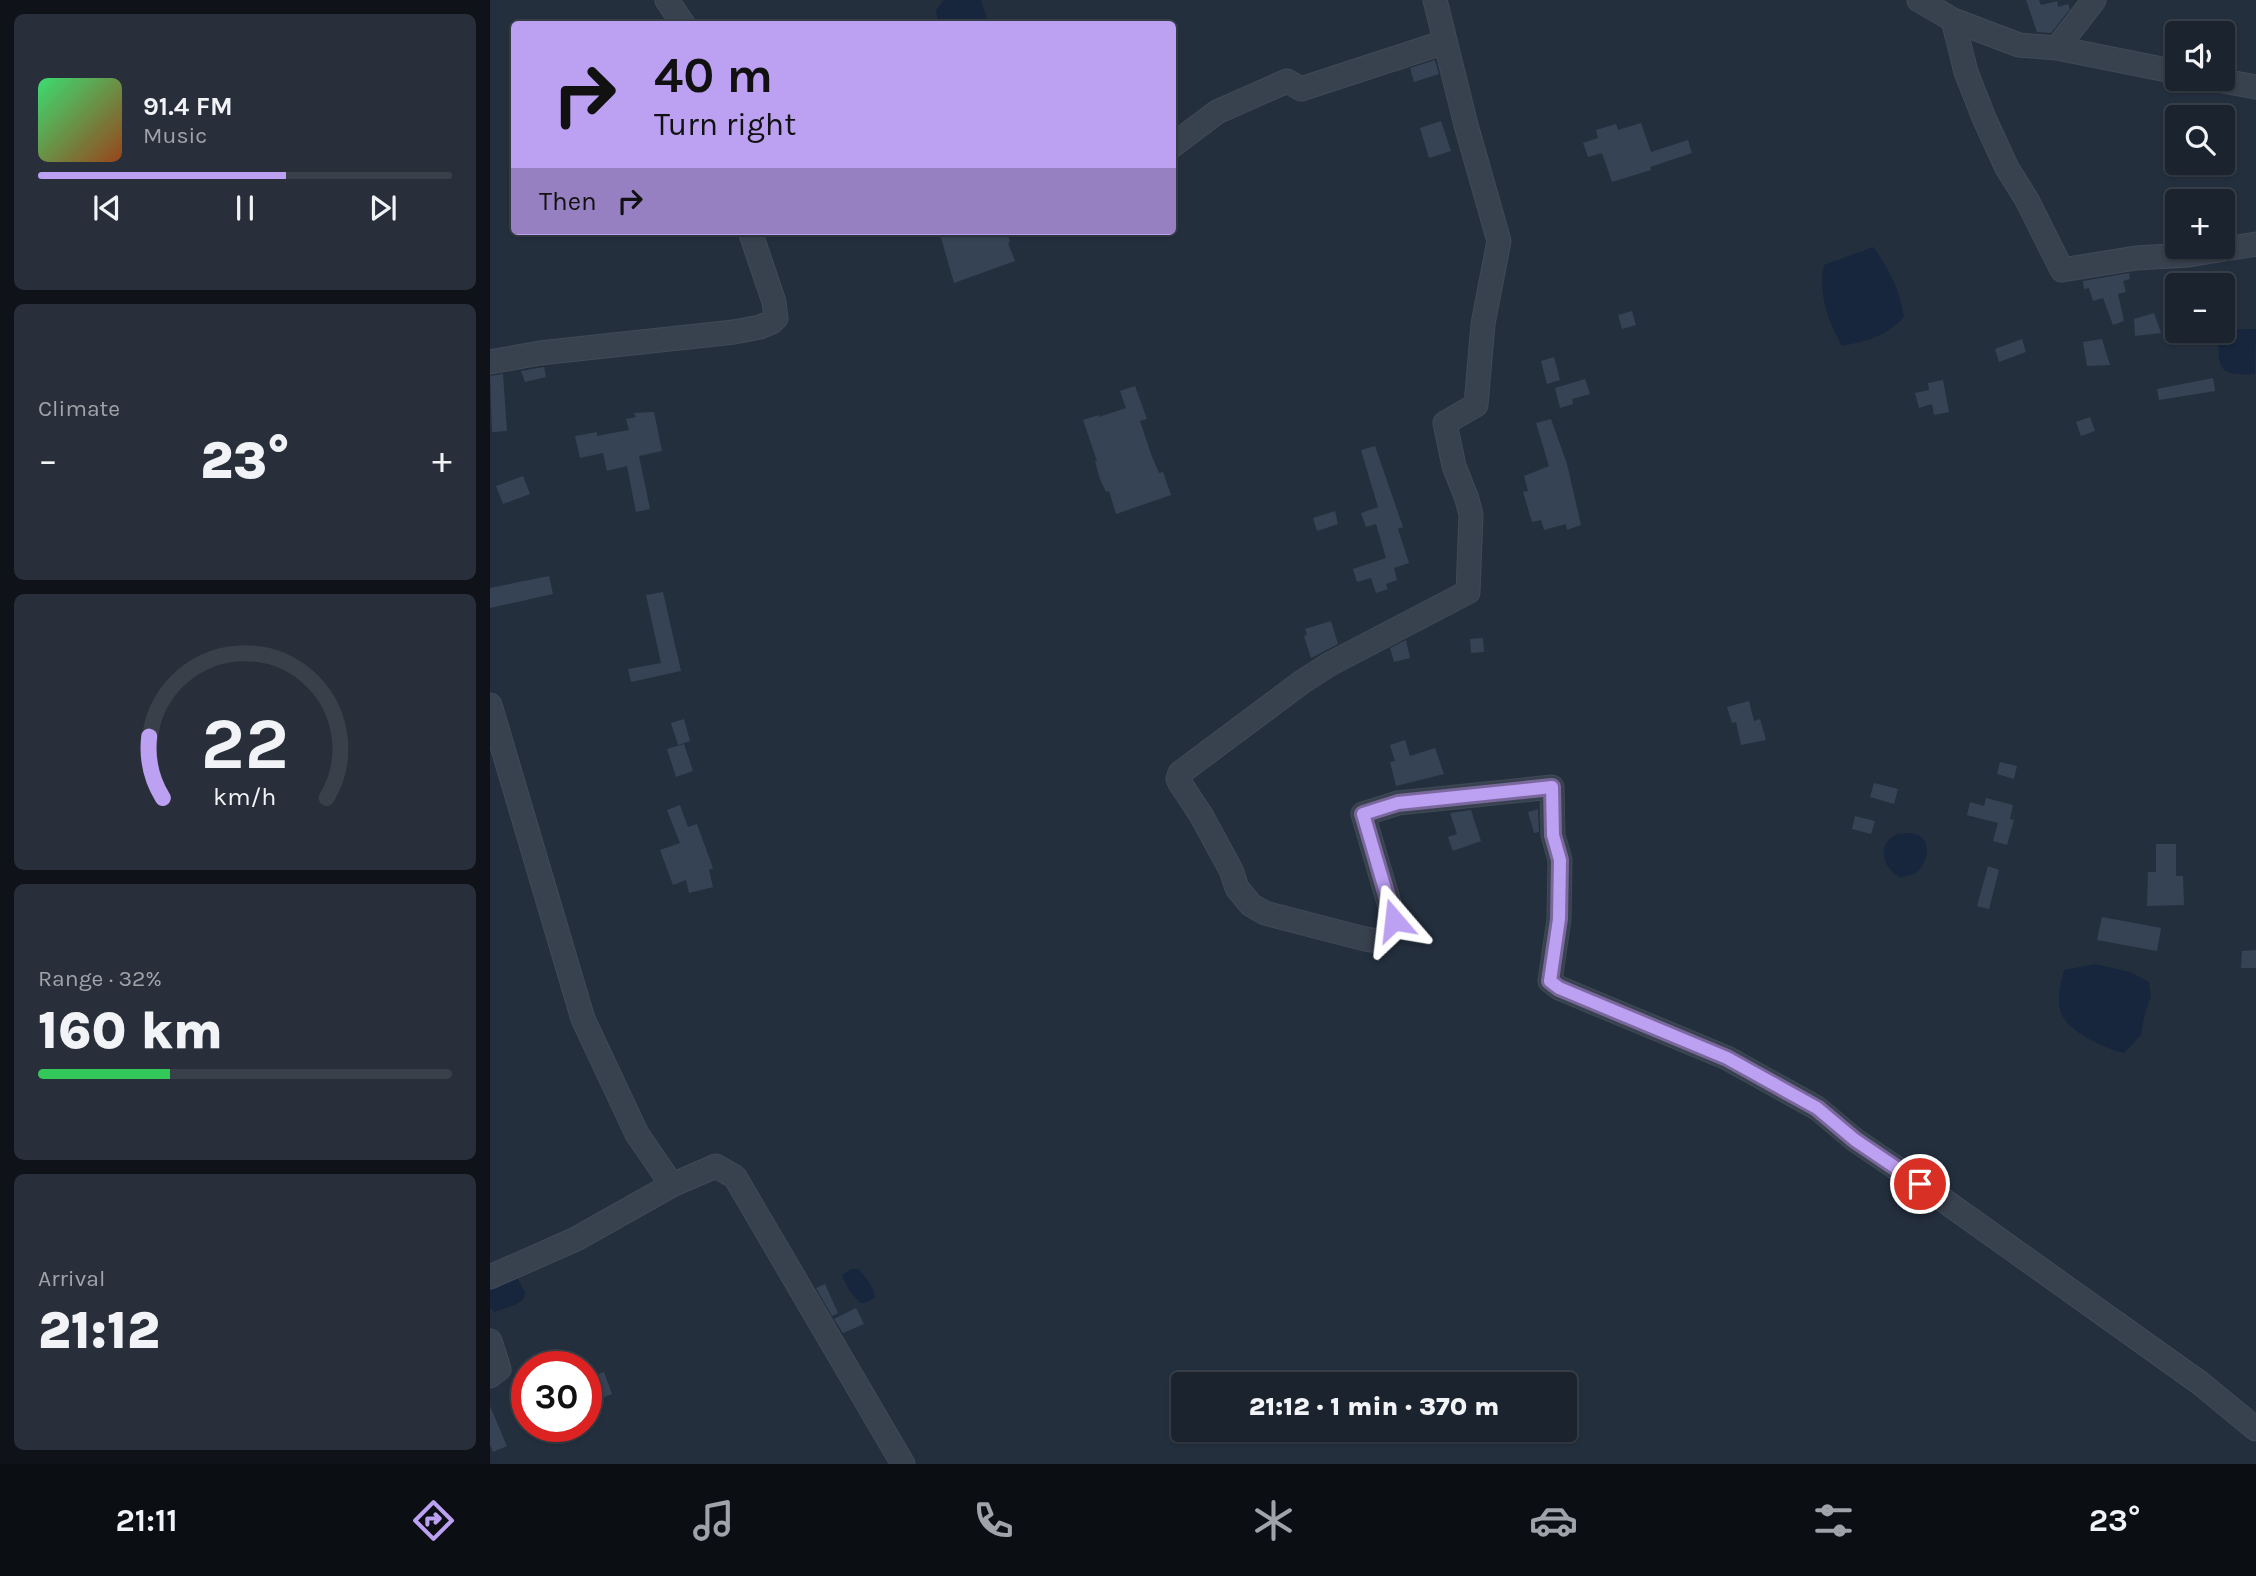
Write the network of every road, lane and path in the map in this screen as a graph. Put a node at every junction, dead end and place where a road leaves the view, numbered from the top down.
1 (667, 0) edge
2 (1435, 0) edge
3 (1919, 0) edge
4 (2094, 0) edge
5 (1953, 20) junction
6 (681, 21) edge
7 (1445, 42) junction
8 (2057, 48) junction
9 (2165, 70) edge
10 (2235, 83) edge
11 (2256, 87) edge
12 (1176, 143) edge
13 (751, 235) edge
14 (2256, 244) edge
15 (490, 362) edge
16 (490, 705) edge
17 (672, 1185) junction
18 (490, 1277) edge
19 (490, 1341) edge
20 (490, 1376) edge
21 (2256, 1429) edge
22 (903, 1464) edge

1 - 6 street
2 - 7 street
3 - 5 street
4 - 8 street
5 - 8 street
5 - 14 street
7 - 12 street
7 - 21 street
8 - 9 street
10 - 11 street
13 - 15 street
16 - 17 street
17 - 18 street
17 - 22 street
19 - 20 street

